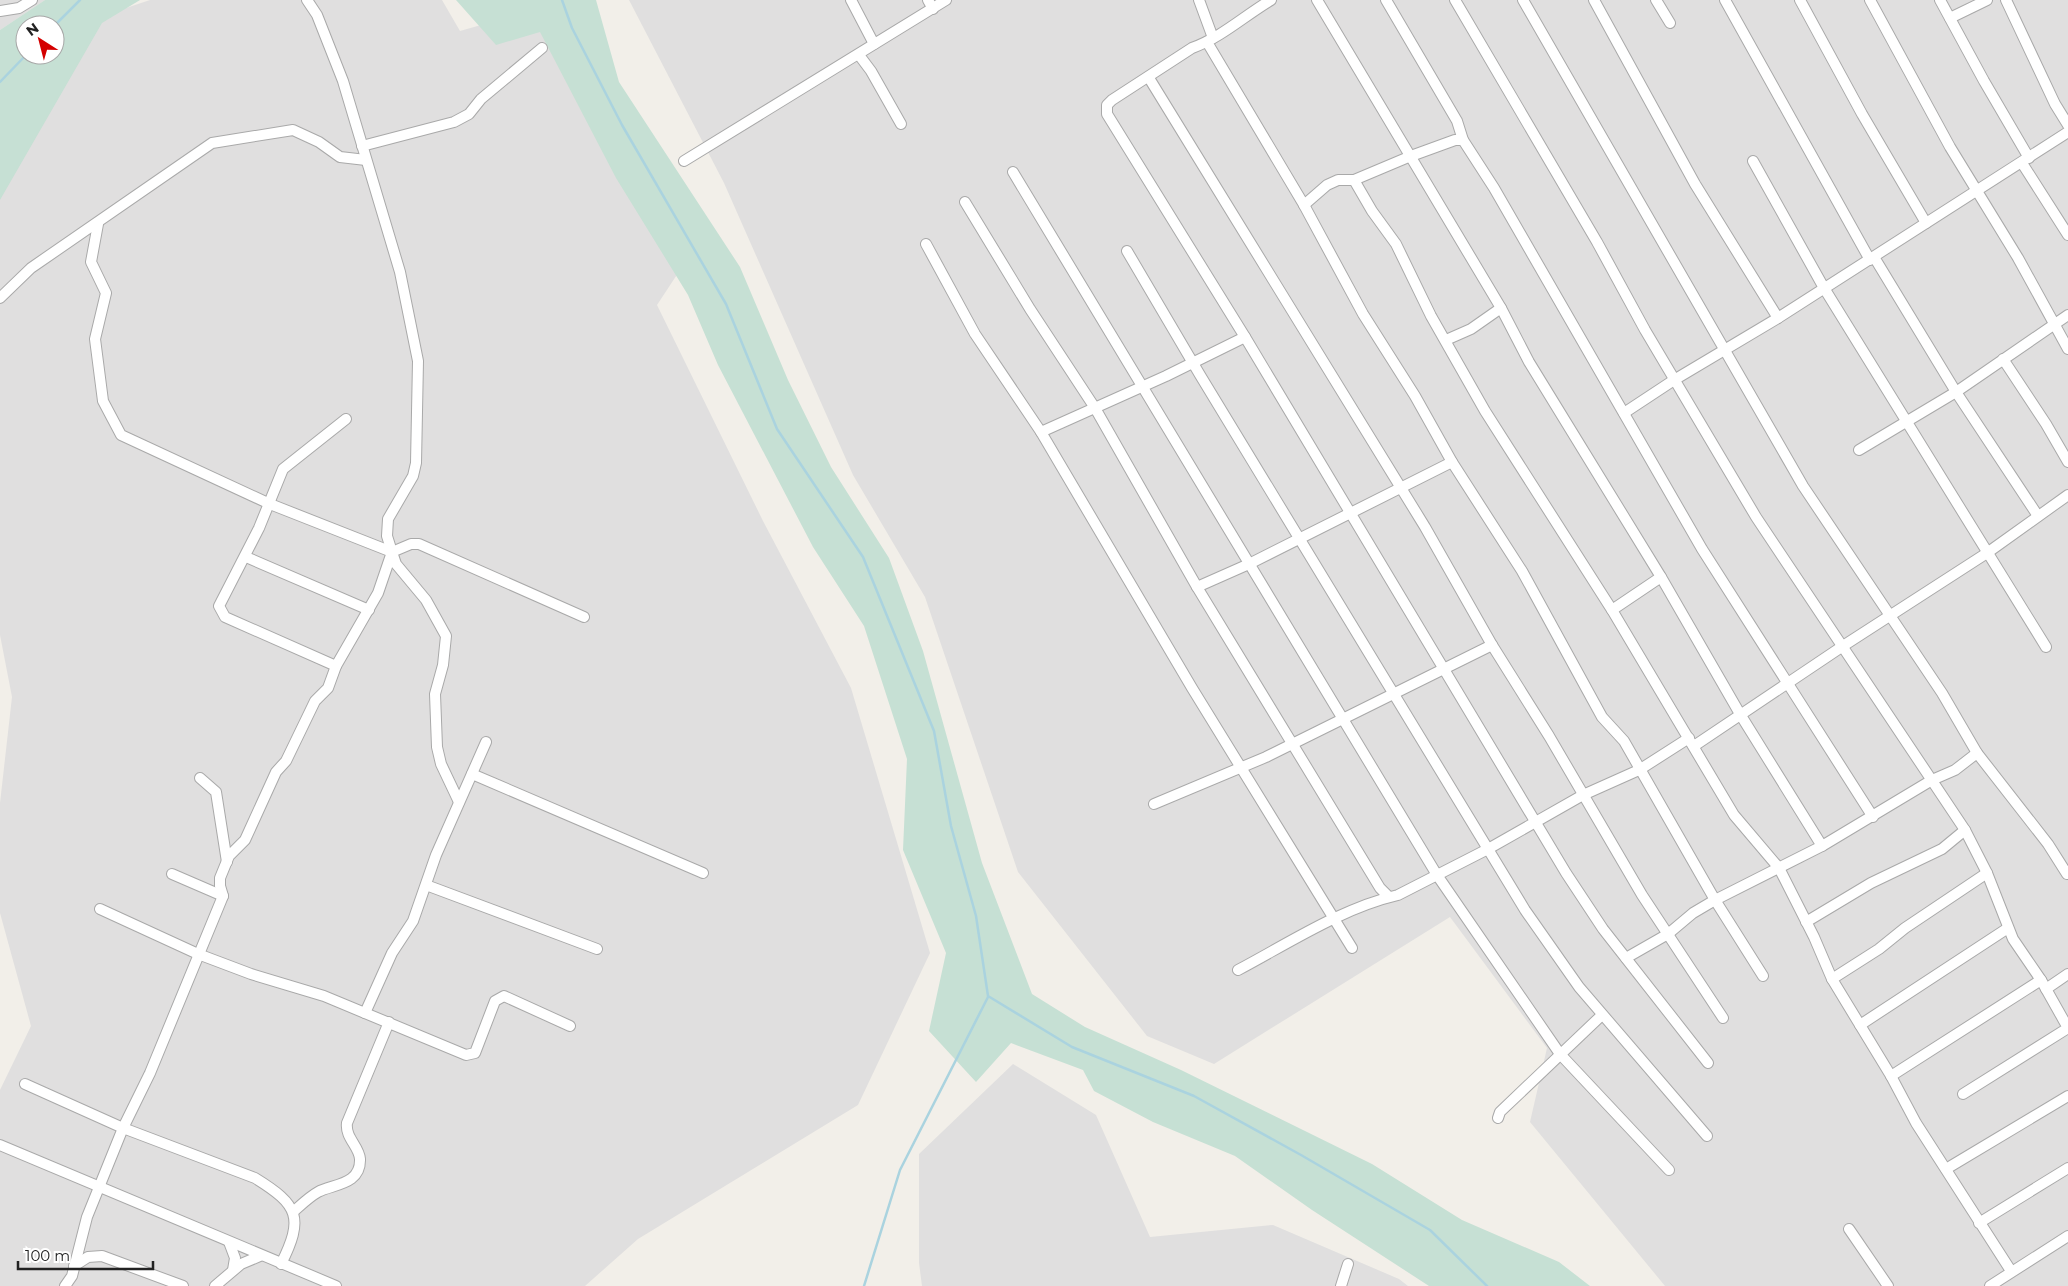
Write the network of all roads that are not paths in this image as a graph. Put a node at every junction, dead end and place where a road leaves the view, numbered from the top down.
1 (32, 0) edge
2 (307, 0) edge
3 (850, 0) edge
4 (946, 0) edge
5 (1199, 0) edge
6 (1271, 0) edge
7 (1318, 0) edge
8 (1386, 0) edge
9 (1455, 0) edge
10 (1523, 0) edge
11 (1594, 0) edge
12 (1656, 0) edge
13 (1726, 0) edge
14 (1800, 0) edge
15 (1870, 0) edge
16 (1940, 0) edge
17 (1987, 0) edge
18 (2006, 0) edge
19 (930, 4) edge
20 (0, 11) edge
21 (1950, 18) junction
22 (1670, 23) dead end
23 (1210, 40) junction
24 (874, 44) junction
25 (542, 48) dead end
26 (858, 54) junction
27 (1149, 78) junction
28 (901, 124) dead end
29 (2068, 125) edge
30 (2068, 132) edge
31 (1464, 140) junction
32 (362, 146) junction
33 (1411, 156) junction
34 (366, 160) junction
35 (684, 161) dead end
36 (1754, 161) dead end
37 (2026, 161) junction
38 (1012, 172) dead end
39 (1354, 180) junction
40 (1978, 191) junction
41 (964, 202) dead end
42 (1304, 205) junction
43 (1926, 223) junction
44 (98, 224) junction
45 (2068, 235) edge
46 (926, 244) dead end
47 (1127, 251) dead end
48 (1872, 258) junction
49 (1824, 288) junction
50 (0, 298) edge
51 (1502, 308) junction
52 (2068, 316) edge
53 (1778, 318) junction
54 (2054, 324) junction
55 (1244, 337) junction
56 (1446, 340) junction
57 (2068, 349) edge
58 (1725, 351) junction
59 (2002, 359) junction
60 (1194, 362) junction
61 (1674, 380) junction
62 (1142, 387) junction
63 (1956, 392) junction
64 (1094, 408) junction
65 (1624, 413) junction
66 (346, 419) dead end
67 (1908, 422) junction
68 (1041, 432) junction
69 (1859, 450) dead end
70 (1452, 462) junction
71 (2068, 462) edge
72 (1401, 489) junction
73 (2068, 495) edge
74 (270, 504) junction
75 (1350, 512) junction
76 (2038, 516) junction
77 (1299, 538) junction
78 (392, 552) junction
79 (1988, 553) junction
80 (246, 557) junction
81 (1249, 564) junction
82 (1661, 577) junction
83 (1197, 587) junction
84 (369, 610) junction
85 (1612, 610) junction
86 (584, 617) dead end
87 (1889, 618) junction
88 (1492, 644) junction
89 (1843, 646) junction
90 (2046, 647) dead end
91 (336, 666) junction
92 (1441, 668) junction
93 (1788, 683) junction
94 (1393, 693) junction
95 (1740, 714) junction
96 (1344, 719) junction
97 (486, 742) dead end
98 (1692, 742) junction
99 (1293, 744) junction
100 (1977, 753) junction
101 (1241, 769) junction
102 (1639, 770) junction
103 (472, 774) junction
104 (200, 778) dead end
105 (1932, 780) junction
106 (1584, 795) junction
107 (459, 802) junction
108 (1154, 804) dead end
109 (1873, 817) junction
110 (1536, 821) junction
111 (1965, 830) junction
112 (1822, 846) junction
113 (1488, 849) junction
114 (227, 862) junction
115 (1779, 868) junction
116 (703, 873) dead end
117 (1987, 873) junction
118 (172, 874) dead end
119 (2067, 874) dead end
120 (1437, 875) junction
121 (426, 885) junction
122 (223, 896) junction
123 (1388, 896) junction
124 (1715, 900) junction
125 (100, 910) dead end
126 (1334, 919) junction
127 (1806, 922) junction
128 (2008, 928) junction
129 (1668, 934) junction
130 (1352, 948) dead end
131 (597, 949) dead end
132 (198, 954) junction
133 (1626, 958) junction
134 (1238, 970) dead end
135 (2068, 974) edge
136 (1763, 976) dead end
137 (1832, 979) junction
138 (2043, 984) junction
139 (365, 1012) junction
140 (1602, 1015) junction
141 (1723, 1018) dead end
142 (390, 1022) junction
143 (570, 1026) dead end
144 (1860, 1026) junction
145 (1560, 1054) junction
146 (1708, 1063) dead end
147 (1891, 1076) junction
148 (25, 1084) dead end
149 (1963, 1094) dead end
150 (2068, 1096) edge
151 (1498, 1118) dead end
152 (123, 1128) junction
153 (1708, 1136) dead end
154 (0, 1145) edge
155 (2068, 1168) edge
156 (1946, 1169) junction
157 (1669, 1170) dead end
158 (98, 1188) junction
159 (293, 1212) junction
160 (1979, 1223) junction
161 (1849, 1229) dead end
162 (2068, 1236) edge
163 (230, 1242) junction
164 (260, 1256) junction
165 (280, 1264) junction
166 (1348, 1264) dead end
167 (74, 1266) junction
168 (233, 1270) junction
169 (2011, 1271) junction
170 (65, 1286) edge
171 (183, 1286) edge
172 (215, 1286) edge
173 (336, 1286) edge
174 (1341, 1286) edge
175 (1888, 1286) edge
176 (1990, 1286) edge

1 - 20 street
2 - 32 street
3 - 24 street
4 - 19 street
5 - 23 street
6 - 23 street
7 - 33 street
8 - 31 street
9 - 61 street
10 - 58 street
11 - 53 street
12 - 22 street
13 - 48 street
14 - 43 street
15 - 40 street
16 - 21 street
17 - 21 street
18 - 29 street
19 - 24 street
21 - 37 street
23 - 27 street
23 - 42 street
24 - 26 street
25 - 32 street
26 - 28 street
26 - 35 street
27 - 55 street
27 - 72 street
30 - 37 street
31 - 33 street
31 - 65 street
32 - 34 street
33 - 39 street
33 - 51 street
34 - 44 street
34 - 78 street
36 - 49 street
37 - 40 street
37 - 45 street
38 - 62 street
39 - 42 street
39 - 56 street
40 - 43 street
40 - 54 street
41 - 64 street
42 - 70 street
43 - 48 street
44 - 50 street
44 - 74 street
46 - 68 street
47 - 60 street
48 - 49 street
48 - 63 street
49 - 53 street
49 - 67 street
51 - 56 street
51 - 82 street
52 - 54 street
53 - 58 street
54 - 57 street
54 - 59 street
55 - 60 street
55 - 75 street
56 - 85 street
58 - 61 street
58 - 87 street
59 - 63 street
59 - 71 street
60 - 62 street
60 - 77 street
61 - 65 street
61 - 89 street
62 - 64 street
62 - 81 street
63 - 67 street
63 - 76 street
64 - 68 street
64 - 83 street
65 - 93 street
66 - 74 street
67 - 69 street
67 - 79 street
68 - 101 street
70 - 72 street
70 - 102 street
72 - 75 street
72 - 88 street
73 - 76 street
74 - 78 street
74 - 80 street
75 - 77 street
75 - 92 street
76 - 79 street
77 - 81 street
77 - 94 street
78 - 84 street
78 - 86 street
78 - 107 street
79 - 87 street
79 - 90 street
80 - 84 street
80 - 91 street
81 - 83 street
81 - 96 street
82 - 85 street
82 - 95 street
83 - 99 street
84 - 91 street
85 - 98 street
87 - 89 street
87 - 100 street
88 - 92 street
88 - 106 street
89 - 93 street
89 - 105 street
91 - 114 street
92 - 94 street
92 - 110 street
93 - 95 street
93 - 109 street
94 - 96 street
94 - 113 street
95 - 98 street
95 - 112 street
96 - 99 street
96 - 120 street
97 - 103 street
98 - 102 street
98 - 115 street
99 - 101 street
99 - 123 street
100 - 105 street
100 - 119 street
101 - 108 street
101 - 126 street
102 - 106 street
102 - 124 street
103 - 107 street
103 - 116 street
104 - 114 street
105 - 109 street
105 - 111 street
106 - 110 street
106 - 129 street
107 - 121 street
109 - 112 street
110 - 113 street
110 - 133 street
111 - 117 street
111 - 127 street
112 - 115 street
113 - 120 street
113 - 140 street
114 - 122 street
115 - 124 street
115 - 127 street
117 - 128 street
117 - 137 street
118 - 122 street
120 - 123 street
120 - 145 street
121 - 131 street
121 - 139 street
122 - 132 street
123 - 126 street
124 - 129 street
124 - 136 street
125 - 132 street
126 - 130 street
126 - 134 street
127 - 137 street
128 - 138 street
128 - 144 street
129 - 133 street
129 - 141 street
132 - 139 street
132 - 152 street
133 - 146 street
135 - 138 street
137 - 144 street
138 - 147 street
138 - 149 street
139 - 142 street
140 - 145 street
140 - 153 street
142 - 143 street
142 - 159 street
144 - 147 street
145 - 151 street
145 - 157 street
147 - 156 street
148 - 152 street
150 - 156 street
152 - 158 street
152 - 159 street
154 - 158 street
155 - 160 street
156 - 160 street
158 - 163 street
158 - 167 street
159 - 165 street
160 - 169 street
161 - 175 street
162 - 169 street
163 - 164 street
163 - 168 street
164 - 165 street
164 - 168 street
165 - 173 street
166 - 174 street
167 - 170 street
167 - 171 street
168 - 172 street
169 - 176 street

